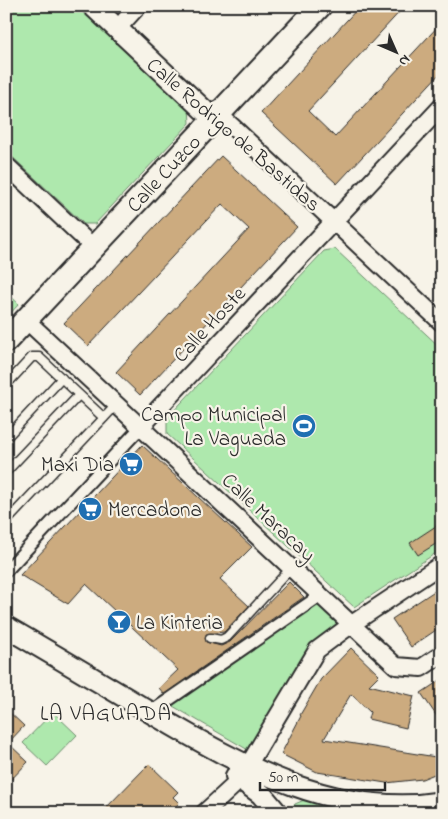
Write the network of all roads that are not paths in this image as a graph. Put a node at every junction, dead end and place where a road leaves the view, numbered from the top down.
1 (93, 6) edge
2 (138, 6) edge
3 (320, 6) edge
4 (117, 29) junction
5 (442, 106) edge
6 (219, 114) junction
7 (6, 165) edge
8 (334, 222) junction
9 (93, 247) junction
10 (26, 320) junction
11 (442, 323) edge
12 (6, 341) edge
13 (62, 378) junction
14 (6, 385) edge
15 (79, 394) junction
16 (117, 404) junction
17 (104, 418) junction
18 (141, 427) junction
19 (6, 438) edge
20 (6, 472) edge
21 (6, 522) edge
22 (442, 564) edge
23 (292, 567) junction
24 (6, 571) edge
25 (321, 595) junction
26 (352, 624) junction
27 (6, 627) edge
28 (210, 638) dead end
29 (6, 640) edge
30 (442, 654) edge
31 (151, 712) junction
32 (243, 774) junction
33 (316, 801) junction
34 (442, 802) edge
35 (204, 813) edge
36 (277, 813) edge
37 (288, 813) edge

1 - 4 street, Calle Rodrigo de Bastidas
2 - 4 street
3 - 6 main road, Calle Cuzco
4 - 6 street, Calle Rodrigo de Bastidas
5 - 8 street, Calle Hoste
6 - 8 street, Calle Rodrigo de Bastidas
6 - 9 main road, Calle Cuzco
7 - 9 street
8 - 11 street, Calle Rodrigo de Bastidas
8 - 18 street, Calle Hoste
9 - 10 main road, Calle Cuzco
10 - 12 main road, Calle Cuzco
10 - 16 street, Calle Maracay
13 - 14 lane
13 - 15 lane
13 - 19 lane
15 - 17 lane
15 - 20 lane
16 - 17 lane
16 - 18 street, Calle Maracay
17 - 21 lane
18 - 23 street, Calle Maracay
18 - 24 street, Calle Hoste
22 - 26 street
23 - 25 street, Calle Maracay
23 - 28 lane
25 - 26 street, Calle Maracay
25 - 31 street
26 - 30 street, Calle Maracay
26 - 32 street
27 - 31 street
29 - 32 street
31 - 32 street
32 - 33 street
32 - 35 street
32 - 36 street
33 - 34 street
33 - 37 street

